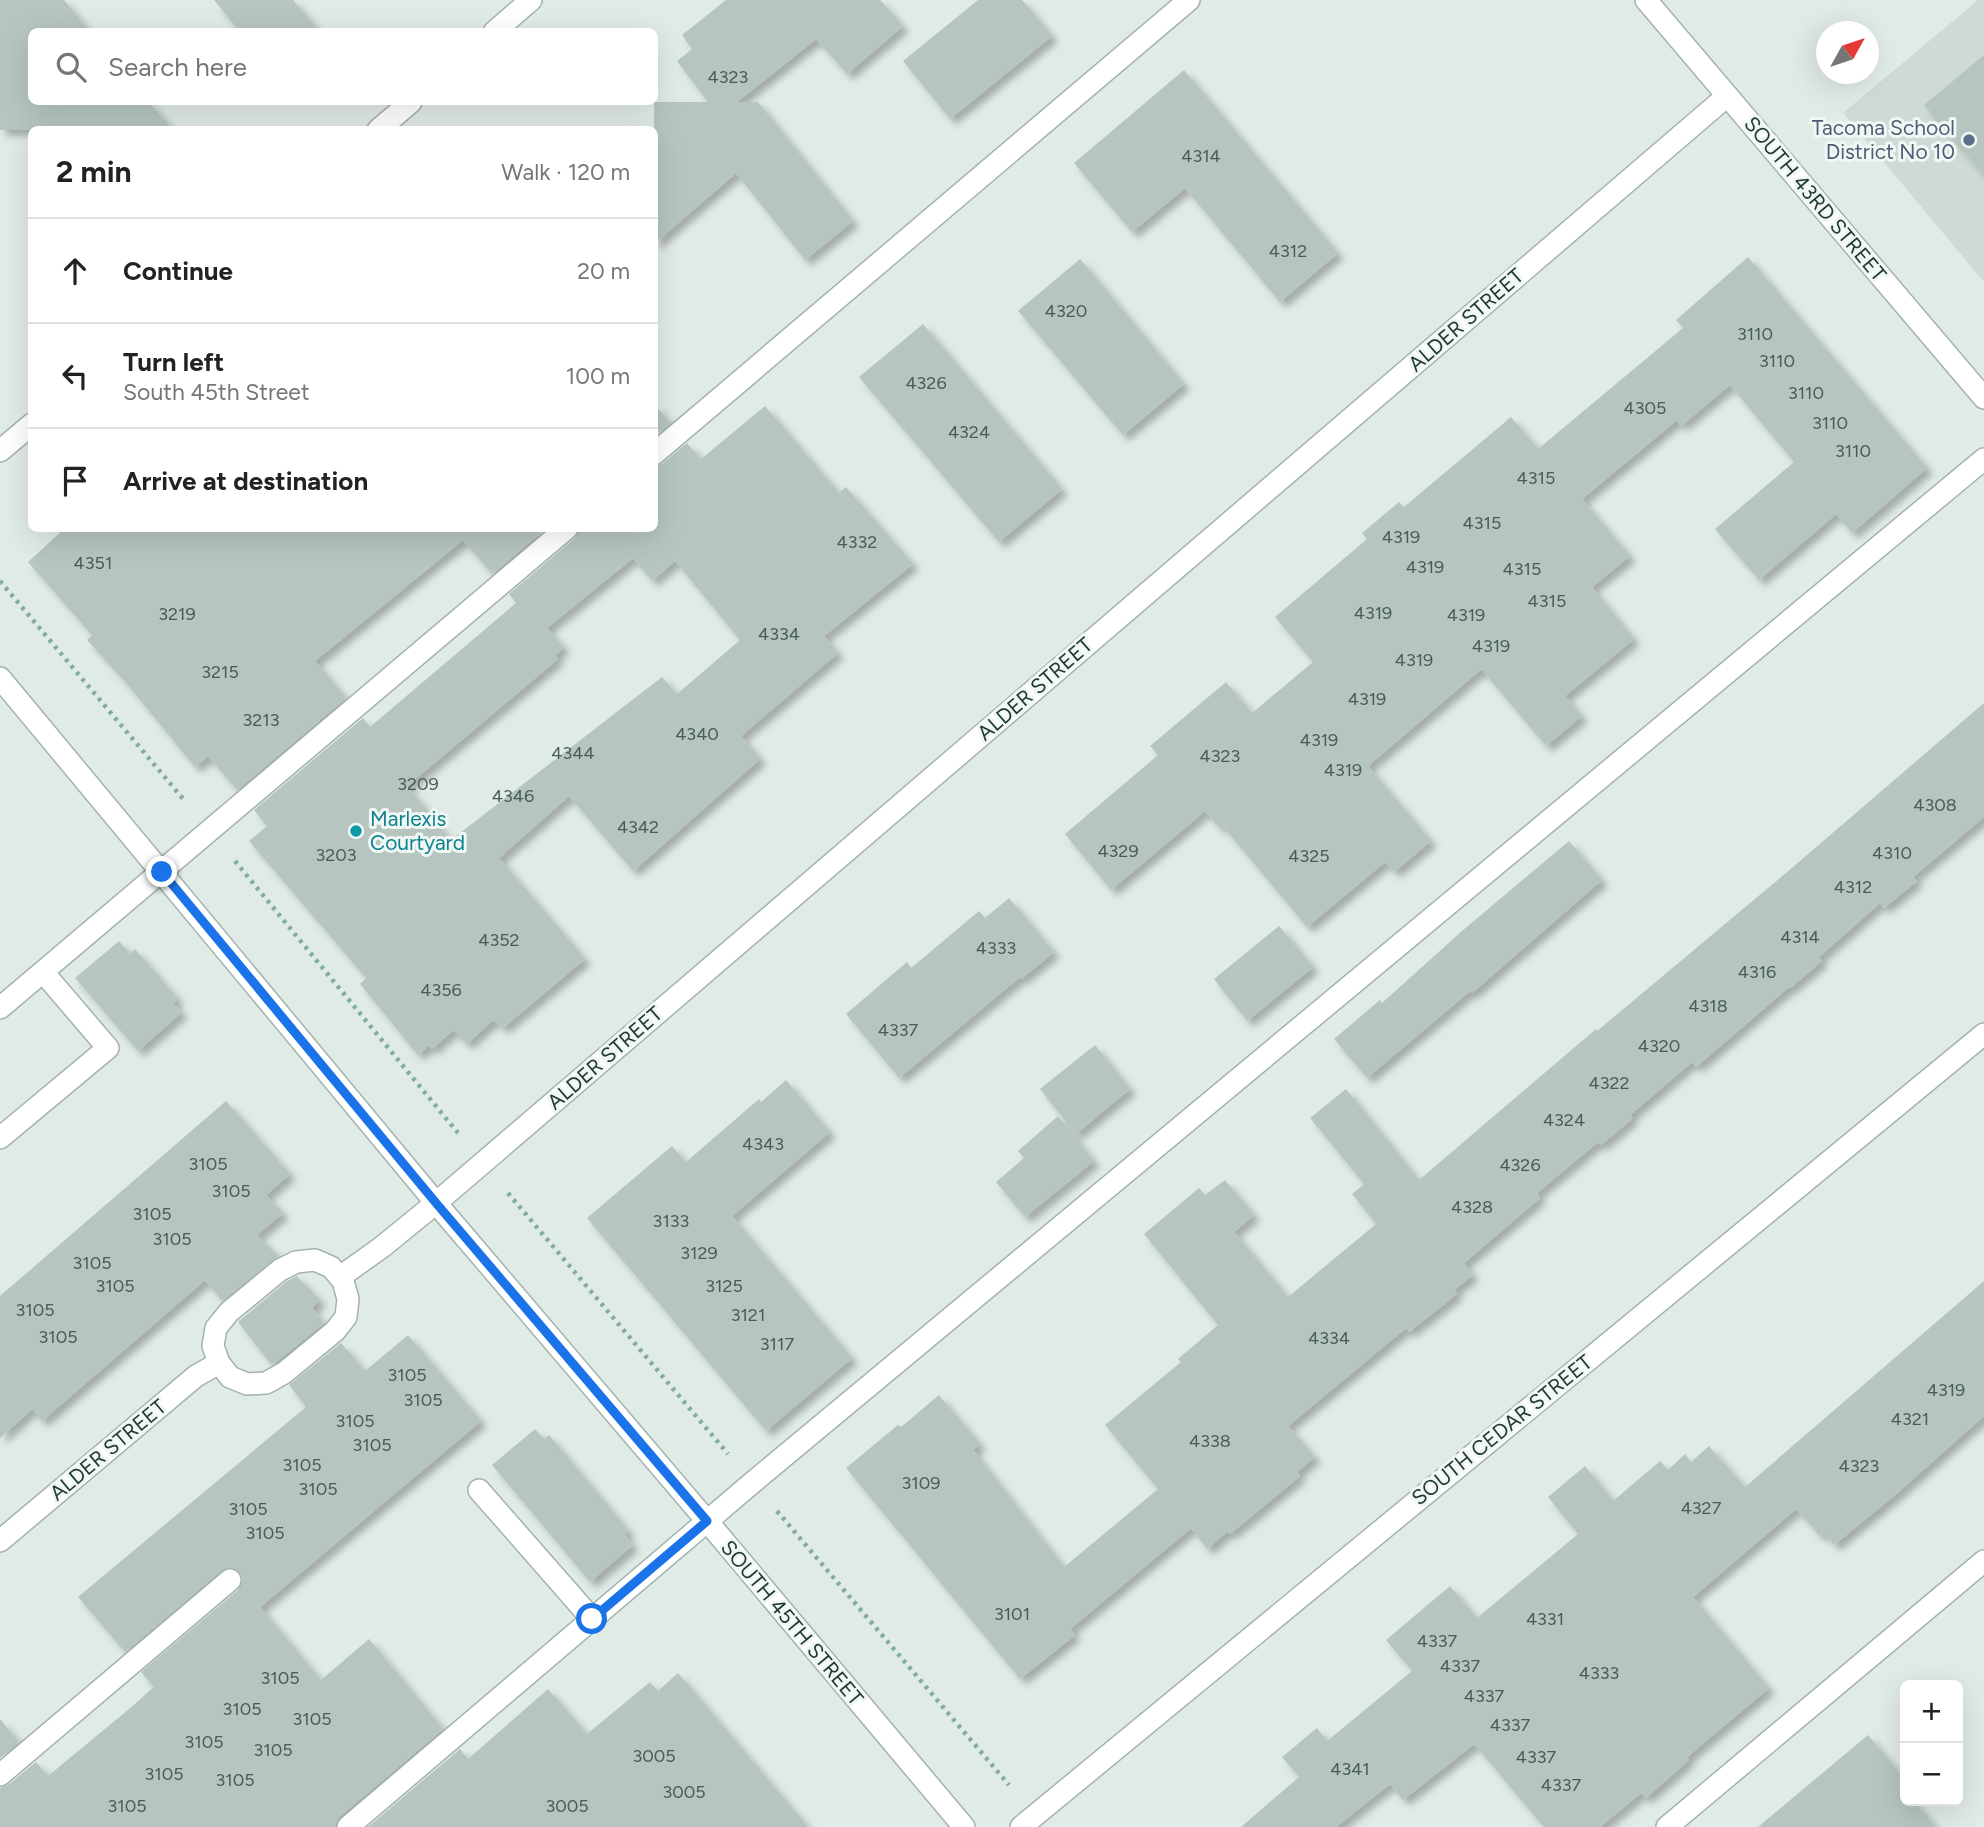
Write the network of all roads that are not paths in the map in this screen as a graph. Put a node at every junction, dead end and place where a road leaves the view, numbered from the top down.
1 (531, 0) edge
2 (1189, 0) edge
3 (1646, 0) edge
4 (499, 28) edge
5 (1727, 96) junction
6 (407, 105) edge
7 (383, 126) edge
8 (1984, 398) edge
9 (28, 427) edge
10 (0, 451) edge
11 (658, 451) edge
12 (1984, 459) edge
13 (562, 532) edge
14 (0, 678) edge
15 (162, 872) junction
16 (43, 972) junction
17 (0, 1008) edge
18 (1984, 1034) edge
19 (0, 1138) edge
20 (436, 1203) junction
21 (340, 1277) junction
22 (219, 1363) junction
23 (479, 1490) dead end
24 (707, 1521) junction
25 (0, 1541) edge
26 (1984, 1561) edge
27 (230, 1580) dead end
28 (592, 1619) junction
29 (0, 1775) edge
30 (1028, 1821) edge
31 (348, 1827) edge
32 (964, 1827) edge
33 (1667, 1827) edge

1 - 4 street
2 - 11 street
3 - 5 street, SOUTH 43RD STREET
5 - 8 street, SOUTH 43RD STREET
5 - 20 street, ALDER STREET
6 - 7 street
9 - 10 street
12 - 24 street
13 - 15 street
14 - 15 street, SOUTH 45TH STREET
15 - 16 street
15 - 20 street, SOUTH 45TH STREET
16 - 17 street
16 - 19 street
18 - 30 street, SOUTH CEDAR STREET
20 - 21 street, ALDER STREET
20 - 24 street, SOUTH 45TH STREET
21 - 22 street
21 - 22 street
22 - 25 street, ALDER STREET
23 - 28 street
24 - 28 street
24 - 32 street, SOUTH 45TH STREET
26 - 33 street
27 - 29 street
28 - 31 street

